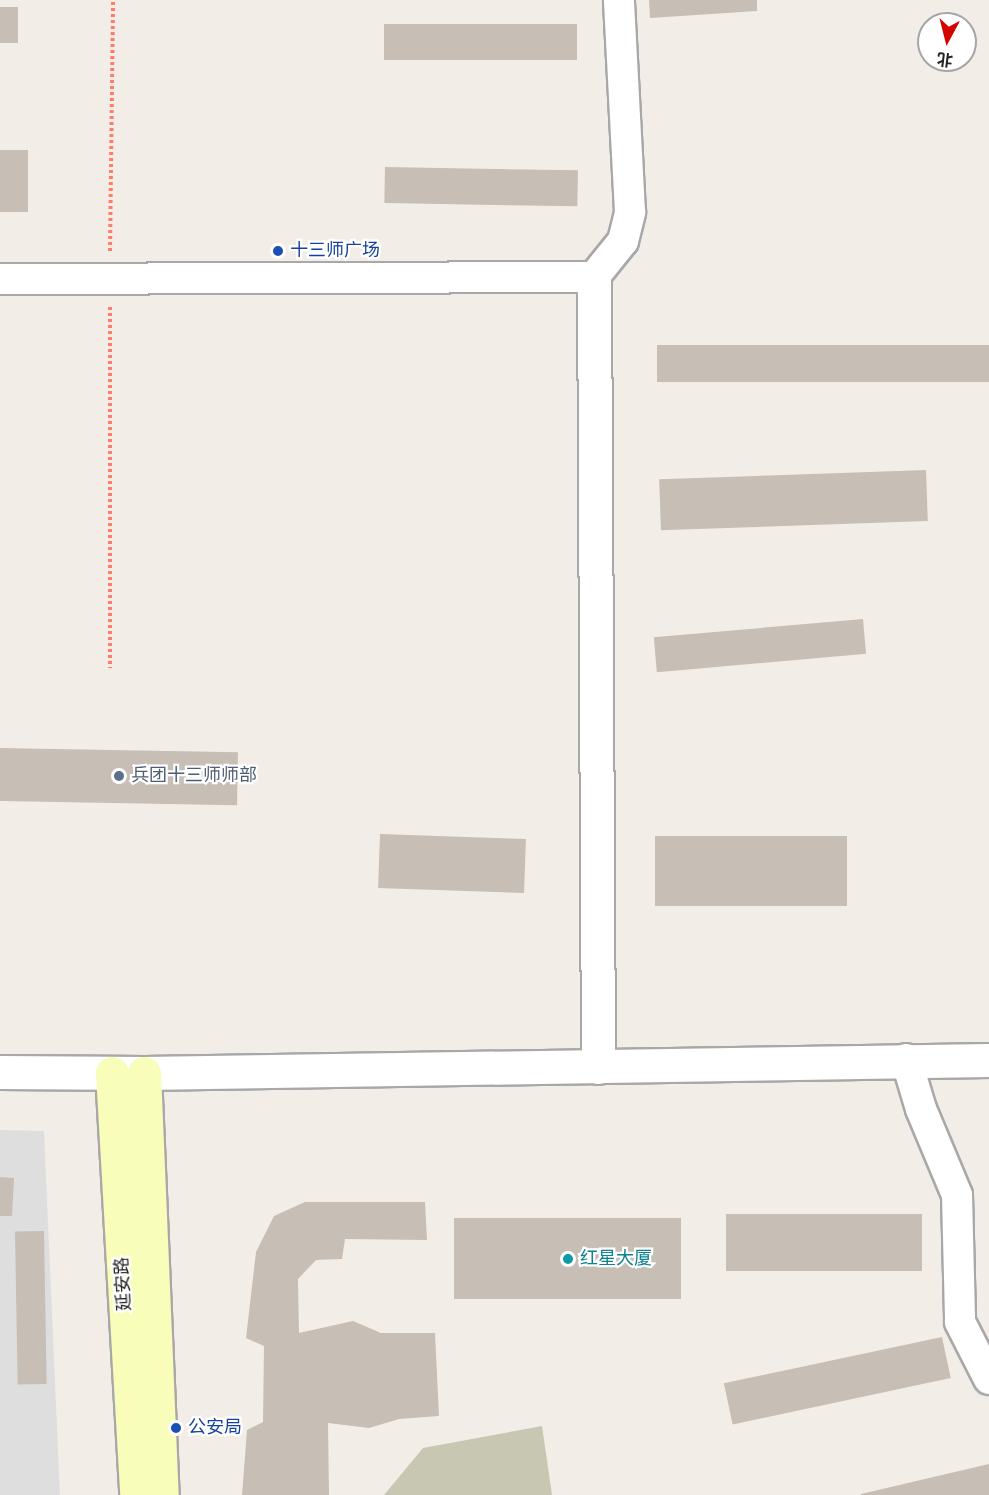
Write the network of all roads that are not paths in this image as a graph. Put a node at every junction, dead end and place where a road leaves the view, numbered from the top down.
1 (619, 0) edge
2 (594, 277) junction
3 (0, 279) edge
4 (906, 1059) junction
5 (989, 1060) edge
6 (598, 1067) junction
7 (0, 1072) edge
8 (112, 1073) junction
9 (144, 1073) junction
10 (989, 1379) edge
11 (136, 1495) edge
12 (162, 1495) edge

1 - 2 street
2 - 3 street
2 - 6 street
4 - 5 street
4 - 6 street
4 - 10 street
6 - 9 street
7 - 8 street
8 - 9 street
8 - 11 main road, 延安路
9 - 12 main road

